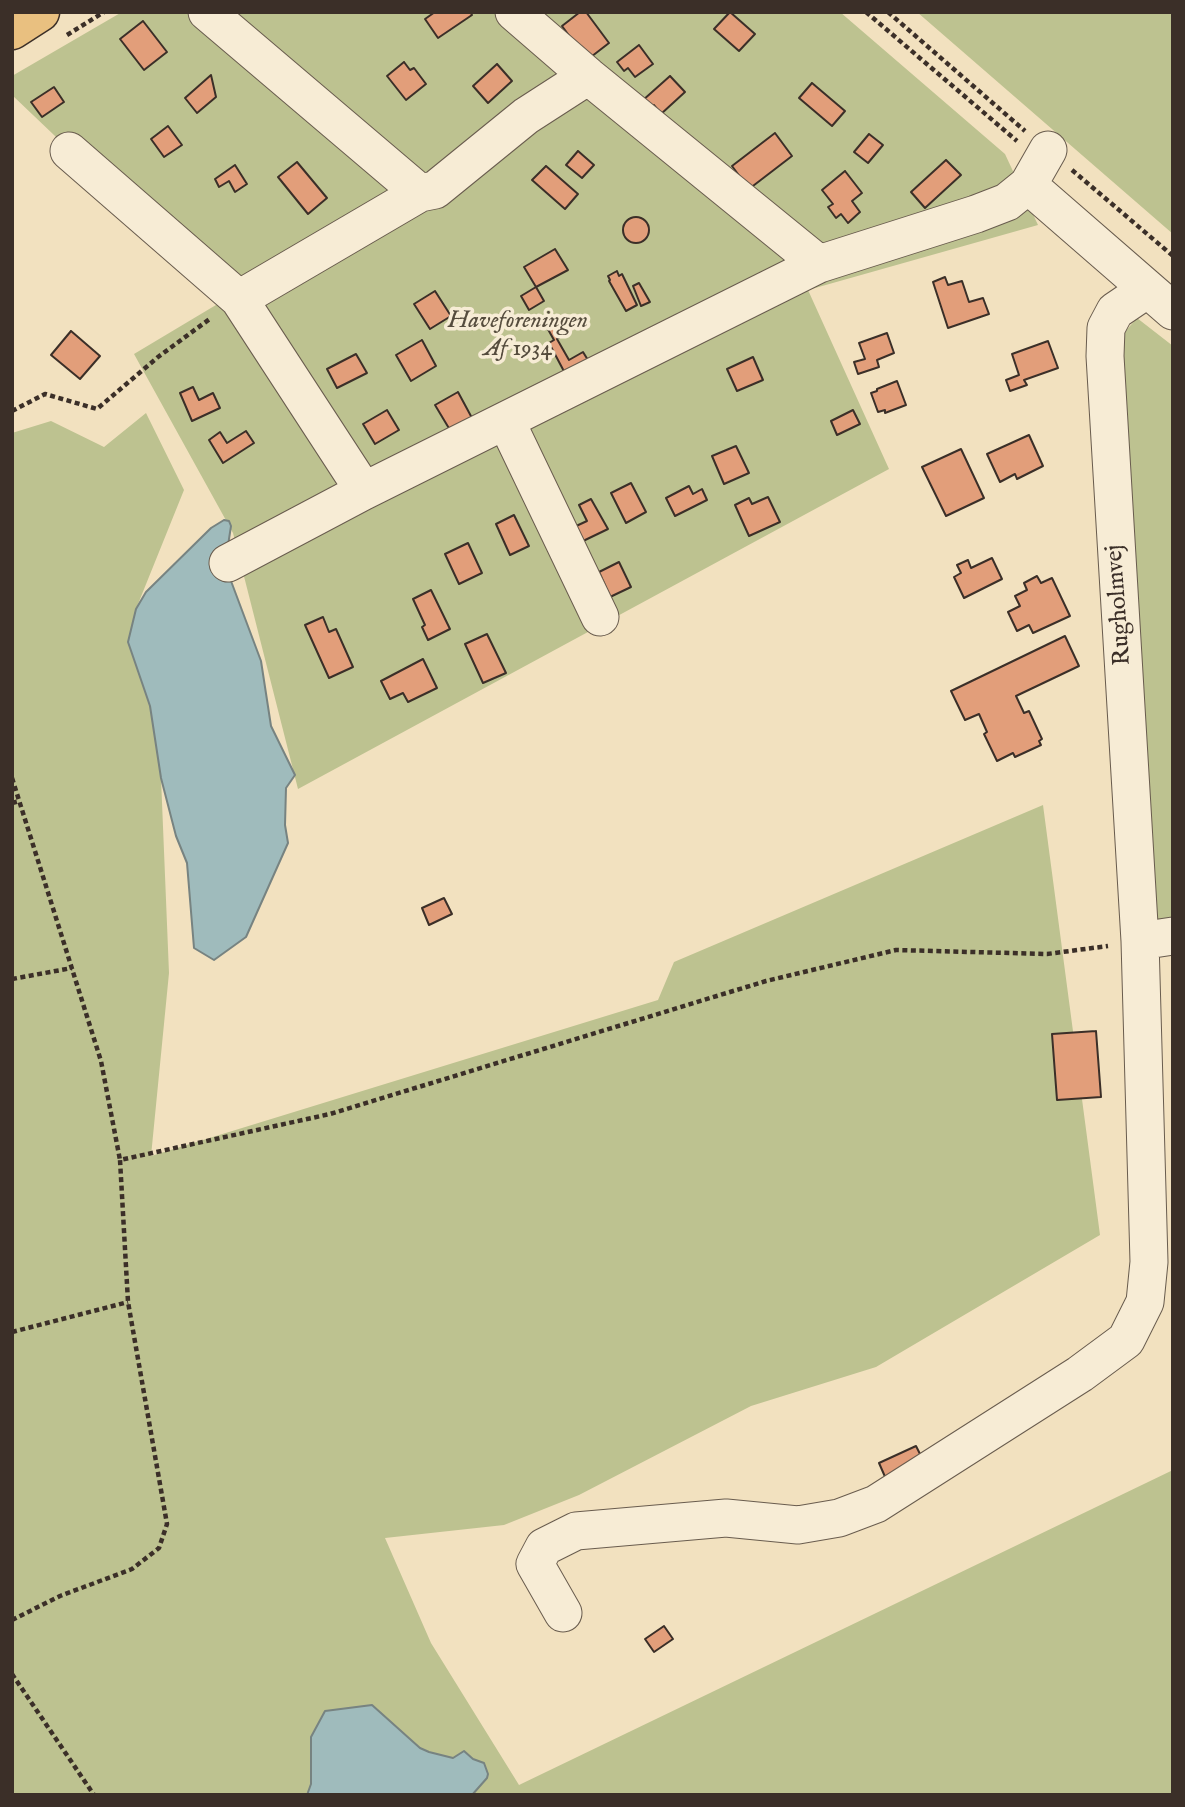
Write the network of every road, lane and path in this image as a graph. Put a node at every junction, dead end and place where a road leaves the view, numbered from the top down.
1 (40, 12) edge
2 (207, 12) edge
3 (514, 12) edge
4 (12, 30) edge
5 (588, 76) junction
6 (1048, 150) dead end
7 (69, 151) dead end
8 (1028, 185) junction
9 (420, 193) junction
10 (819, 264) junction
11 (239, 299) junction
12 (1160, 300) edge
13 (12, 411) edge
14 (506, 421) junction
15 (364, 491) junction
16 (228, 563) dead end
17 (600, 617) dead end
18 (12, 778) edge
19 (20, 801) junction
20 (12, 803) edge
21 (1157, 939) edge
22 (72, 968) junction
23 (12, 979) edge
24 (120, 1160) junction
25 (128, 1302) junction
26 (12, 1332) edge
27 (563, 1613) dead end
28 (12, 1620) edge
29 (12, 1674) edge
30 (94, 1795) edge

1 - 4 highway
2 - 9 street
3 - 5 street
5 - 9 street
5 - 10 street
6 - 8 street
7 - 11 street
8 - 10 street
8 - 12 street
9 - 11 street
10 - 14 street
11 - 13 path
11 - 15 street
12 - 21 street, Rugholmvej
14 - 15 street
14 - 17 street
15 - 16 street
18 - 19 path
19 - 20 path
19 - 22 path
21 - 24 path
21 - 27 street, Rugholmvej
22 - 23 path
22 - 24 path
24 - 25 path
25 - 26 path
25 - 28 path
29 - 30 path

